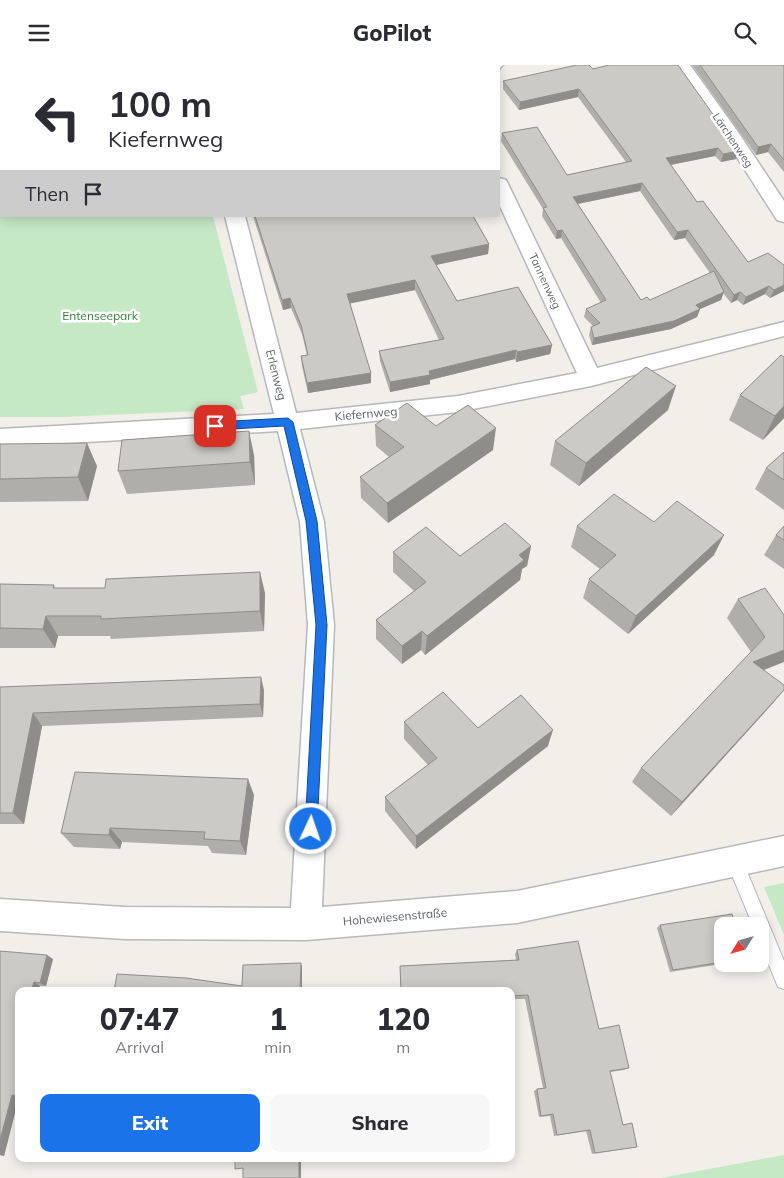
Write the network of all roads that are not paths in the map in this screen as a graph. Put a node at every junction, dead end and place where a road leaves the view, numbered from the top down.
1 (681, 65) edge
2 (500, 186) edge
3 (784, 216) edge
4 (235, 217) edge
5 (784, 329) edge
6 (591, 378) junction
7 (288, 422) junction
8 (0, 439) edge
9 (784, 851) edge
10 (735, 863) junction
11 (0, 915) edge
12 (306, 924) junction
13 (784, 981) edge

1 - 3 street, Lärchenweg
2 - 6 street, Tannenweg
4 - 7 street, Erlenweg
5 - 6 street, Kiefernweg
6 - 7 street, Kiefernweg
7 - 8 street, Kiefernweg
7 - 12 street, Erlenweg
9 - 10 street, Hohewiesenstraße
10 - 12 street, Hohewiesenstraße
10 - 13 lane
11 - 12 street, Hohewiesenstraße

